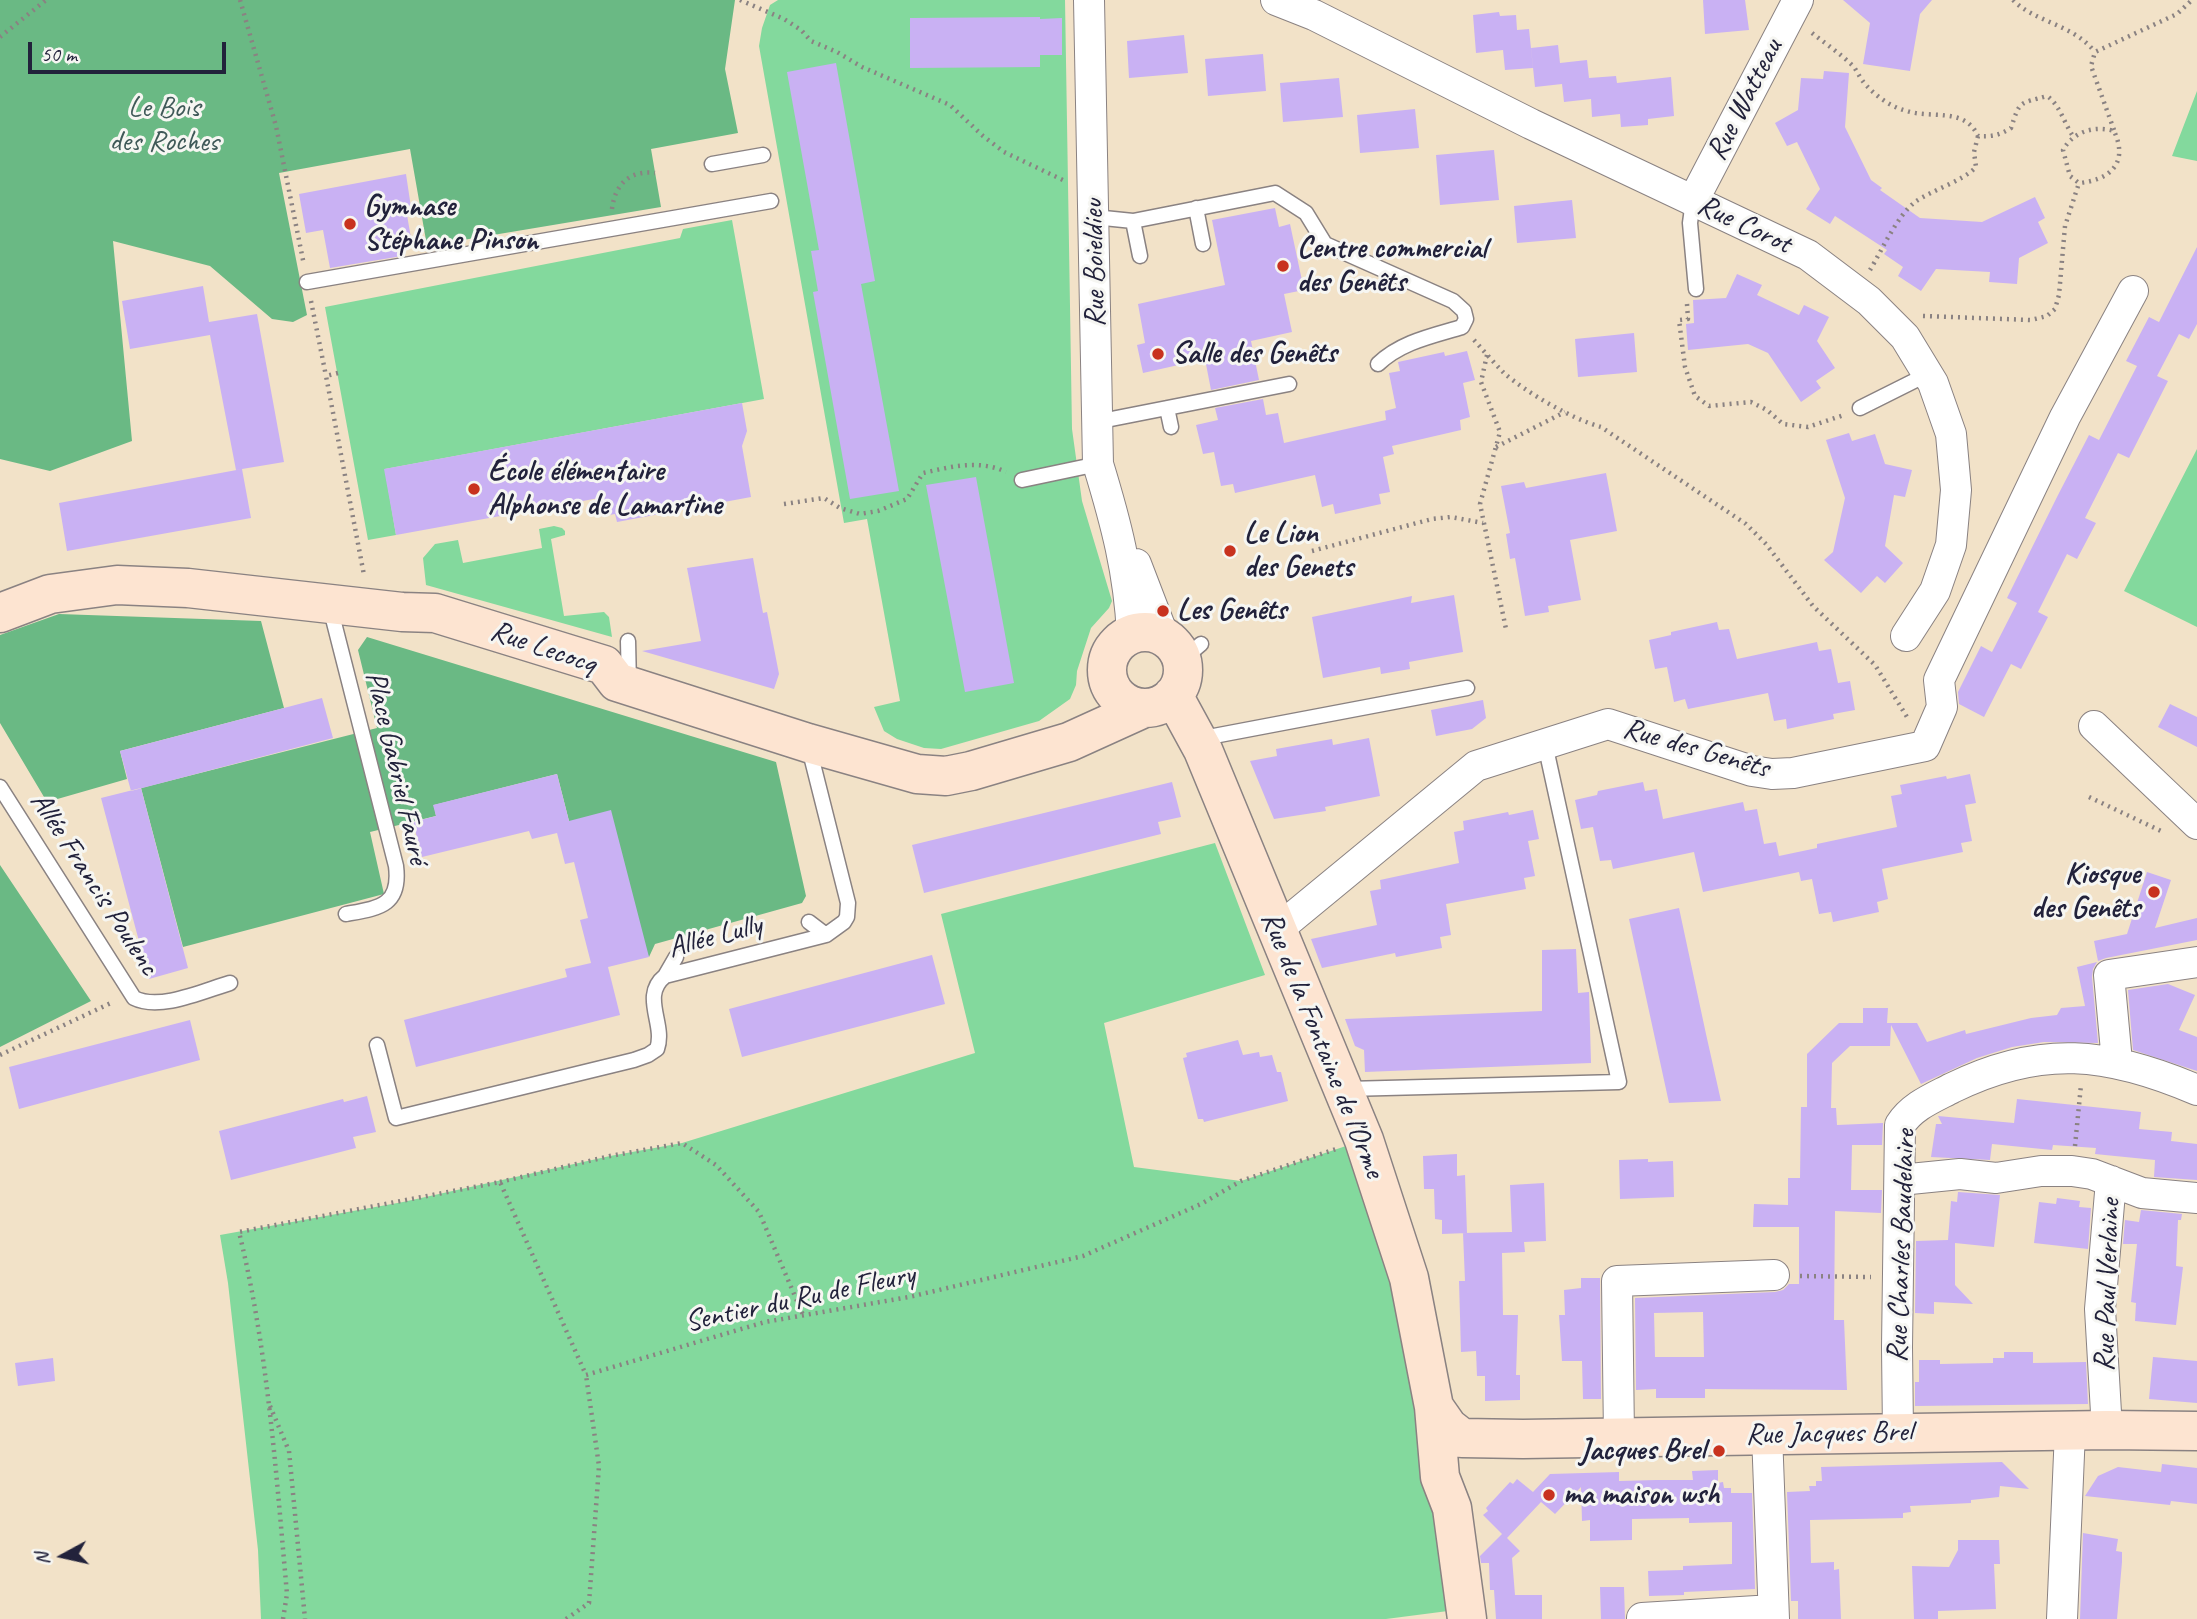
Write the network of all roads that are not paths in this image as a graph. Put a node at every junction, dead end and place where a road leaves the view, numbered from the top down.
1 (1089, 0) edge
2 (1276, 0) edge
3 (1793, 8) edge
4 (763, 155) dead end
5 (712, 164) dead end
6 (771, 201) dead end
7 (1693, 201) junction
8 (1196, 208) junction
9 (1094, 217) junction
10 (1133, 221) junction
11 (1203, 244) dead end
12 (1140, 256) dead end
13 (307, 282) road end
14 (1696, 289) road end
15 (2133, 291) dead end
16 (1378, 365) dead end
17 (1928, 374) junction
18 (1289, 384) dead end
19 (1167, 408) junction
20 (1860, 408) road end
21 (1096, 422) junction
22 (1171, 427) dead end
23 (1098, 464) junction
24 (1022, 480) road end
25 (328, 603) junction
26 (0, 613) edge
27 (1906, 636) dead end
28 (628, 642) dead end
29 (1166, 663) junction
30 (1109, 682) junction
31 (629, 686) junction
32 (1467, 688) dead end
33 (2094, 726) dead end
34 (1197, 740) junction
35 (1069, 742) junction
36 (808, 743) junction
37 (1545, 744) junction
38 (0, 787) edge
39 (2185, 830) edge
40 (346, 914) dead end
41 (809, 922) dead end
42 (1277, 930) junction
43 (826, 935) junction
44 (676, 957) dead end
45 (2197, 962) edge
46 (665, 975) junction
47 (230, 983) dead end
48 (377, 1045) dead end
49 (2117, 1062) junction
50 (1343, 1089) junction
51 (2197, 1090) edge
52 (1900, 1180) junction
53 (2111, 1181) junction
54 (2197, 1198) edge
55 (1774, 1275) road end
56 (1434, 1408) junction
57 (2089, 1431) junction
58 (2197, 1431) edge
59 (1898, 1433) junction
60 (1767, 1434) junction
61 (1619, 1437) junction
62 (1462, 1438) junction
63 (1452, 1508) junction
64 (1773, 1614) edge
65 (1642, 1618) edge
66 (1467, 1619) edge
67 (2062, 1619) edge

1 - 9 street, Rue Boieldieu
2 - 7 street, Rue Corot
3 - 7 street, Rue Watteau
4 - 5 lane
6 - 13 lane
7 - 14 lane
7 - 17 street, Rue Corot
8 - 10 lane
8 - 11 lane
8 - 16 lane
9 - 10 lane
9 - 21 street, Rue Boieldieu
10 - 12 lane
15 - 37 street, Rue des Genêts
17 - 20 lane
17 - 27 street, Rue Corot
18 - 19 lane
19 - 21 lane
19 - 22 lane
21 - 23 street, Rue Boieldieu
23 - 24 lane
23 - 29 street, Rue Boieldieu
25 - 26 street, Rue Lecocq
25 - 31 street, Rue Lecocq
25 - 40 lane, Place Gabriel Fauré
28 - 31 lane
29 - 30 street
29 - 30 street
29 - 34 street, Rue de la Fontaine de l'Orme
29 - 35 street, Rue Lecocq
30 - 35 street
31 - 36 street, Rue Lecocq
32 - 34 lane
33 - 39 street
34 - 42 street, Rue de la Fontaine de l'Orme
35 - 36 street, Rue Lecocq
36 - 43 lane
37 - 42 street, Rue des Genêts
37 - 50 lane
38 - 47 lane, Allée Francis Poulenc
41 - 43 lane
42 - 50 street, Rue de la Fontaine de l'Orme
43 - 46 lane, Allée Lully
44 - 46 lane
45 - 49 street
46 - 48 lane, Allée Lully
49 - 51 street, Rue Charles Baudelaire
49 - 52 street, Rue Charles Baudelaire
50 - 56 street, Rue de la Fontaine de l'Orme
52 - 53 street
52 - 59 street, Rue Charles Baudelaire
53 - 54 street
53 - 57 street, Rue Paul Verlaine
55 - 61 street
56 - 62 street
56 - 63 street, Rue de la Fontaine de l'Orme
57 - 58 street, Rue Jacques Brel
57 - 59 street, Rue Jacques Brel
57 - 67 street, Rue Paul Verlaine
59 - 60 street, Rue Jacques Brel
60 - 61 street, Rue Jacques Brel
60 - 64 street
61 - 62 street, Rue Jacques Brel
62 - 63 street, Rue de la Fontaine de l'Orme
63 - 66 street, Rue de la Fontaine de l'Orme
64 - 65 street

